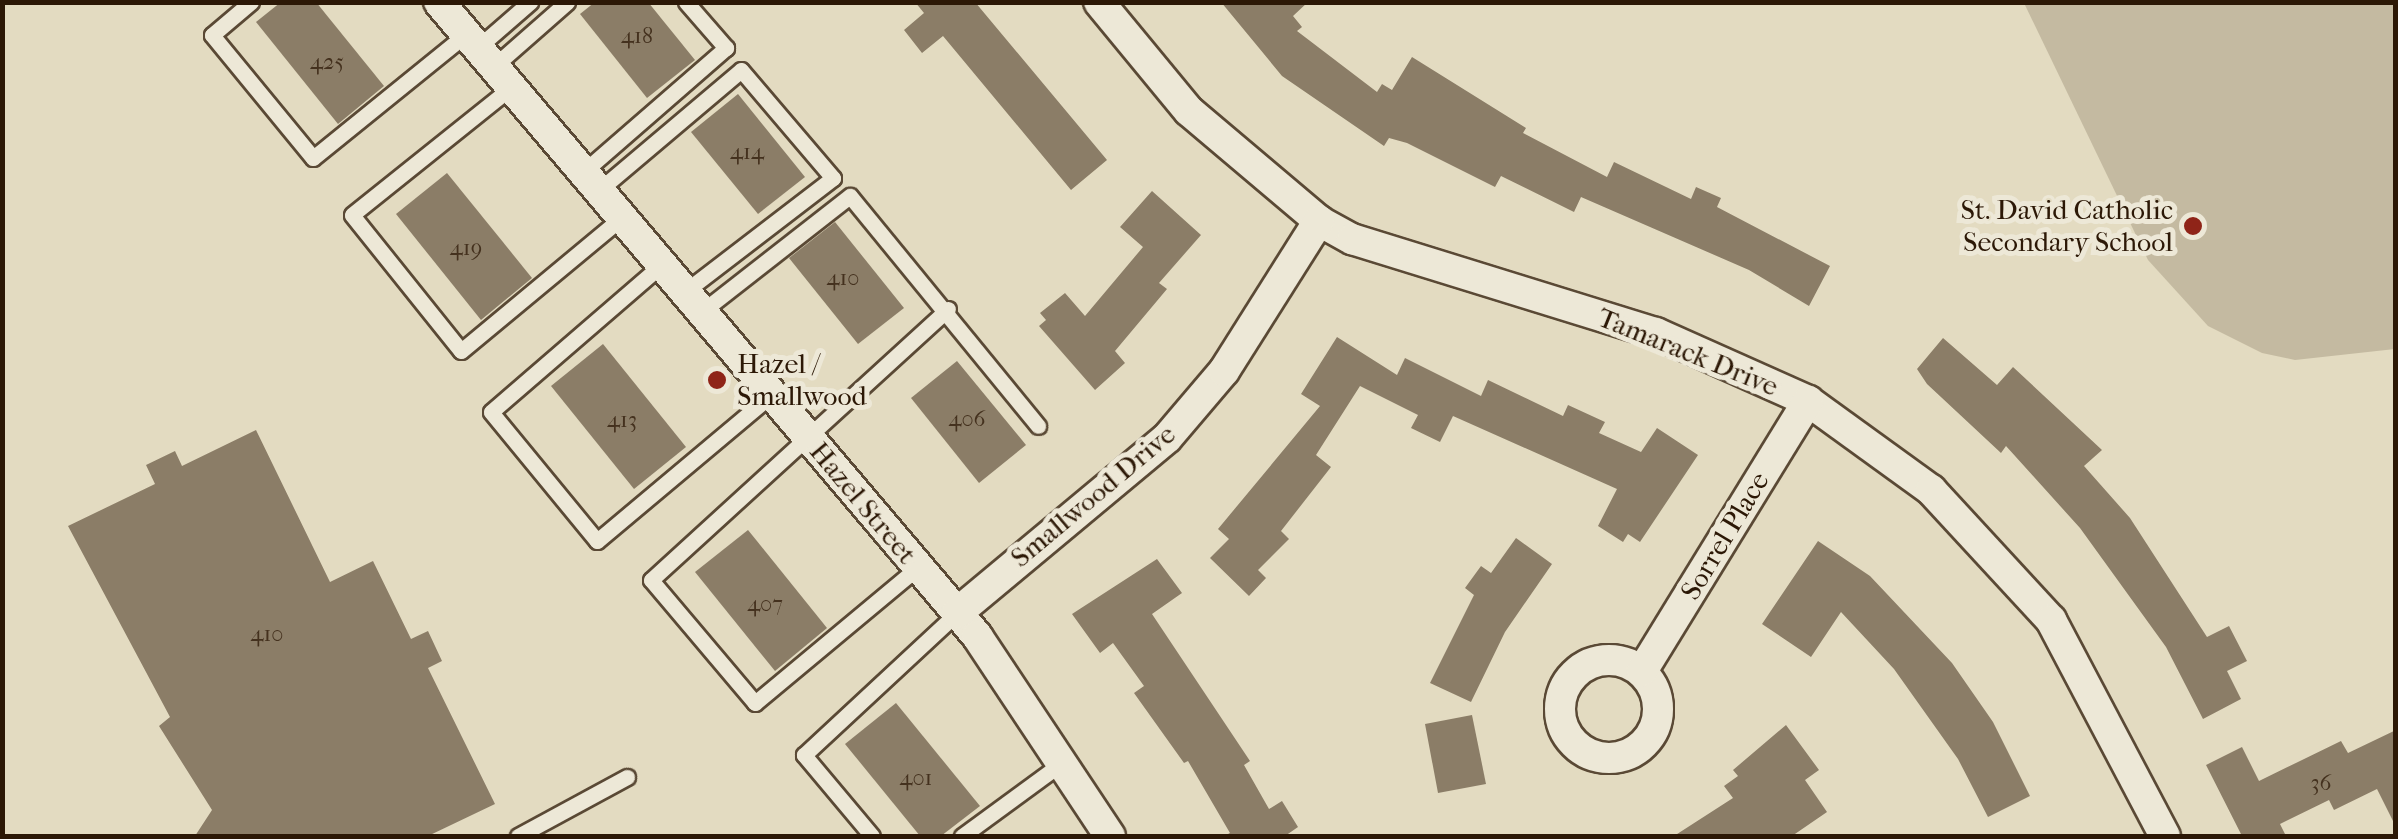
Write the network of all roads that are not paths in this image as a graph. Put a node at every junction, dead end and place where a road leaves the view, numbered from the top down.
1 (251, 2) edge
2 (439, 2) edge
3 (530, 2) edge
4 (567, 2) edge
5 (686, 2) edge
6 (1099, 2) edge
7 (486, 60) junction
8 (590, 182) junction
9 (621, 218) junction
10 (1319, 221) junction
11 (660, 266) junction
12 (691, 303) junction
13 (948, 309) junction
14 (770, 396) junction
15 (1808, 400) junction
16 (1038, 426) dead end
17 (808, 438) junction
18 (917, 568) junction
19 (956, 613) junction
20 (1642, 672) dead end
21 (1064, 761) junction
22 (626, 777) dead end
23 (518, 836) edge
24 (872, 836) edge
25 (962, 836) edge
26 (1110, 836) edge
27 (2165, 836) edge

1 - 7 lane
2 - 7 street, Hazel Street
3 - 7 lane
4 - 7 lane
5 - 8 lane
6 - 10 street, Tamarack Drive
7 - 8 street, Hazel Street
7 - 9 lane
8 - 9 street, Hazel Street
8 - 12 lane
9 - 11 street, Hazel Street
10 - 15 street, Tamarack Drive
10 - 19 street, Smallwood Drive
11 - 12 street, Hazel Street
11 - 14 lane
12 - 13 lane
12 - 14 street, Hazel Street
13 - 16 lane
13 - 17 lane
14 - 17 street, Hazel Street
15 - 20 street, Sorrel Place
15 - 27 street, Tamarack Drive
17 - 18 street, Hazel Street
17 - 18 lane
18 - 19 street, Hazel Street
19 - 21 street, Hazel Street
19 - 24 lane
21 - 25 lane
21 - 26 street, Hazel Street
22 - 23 lane

